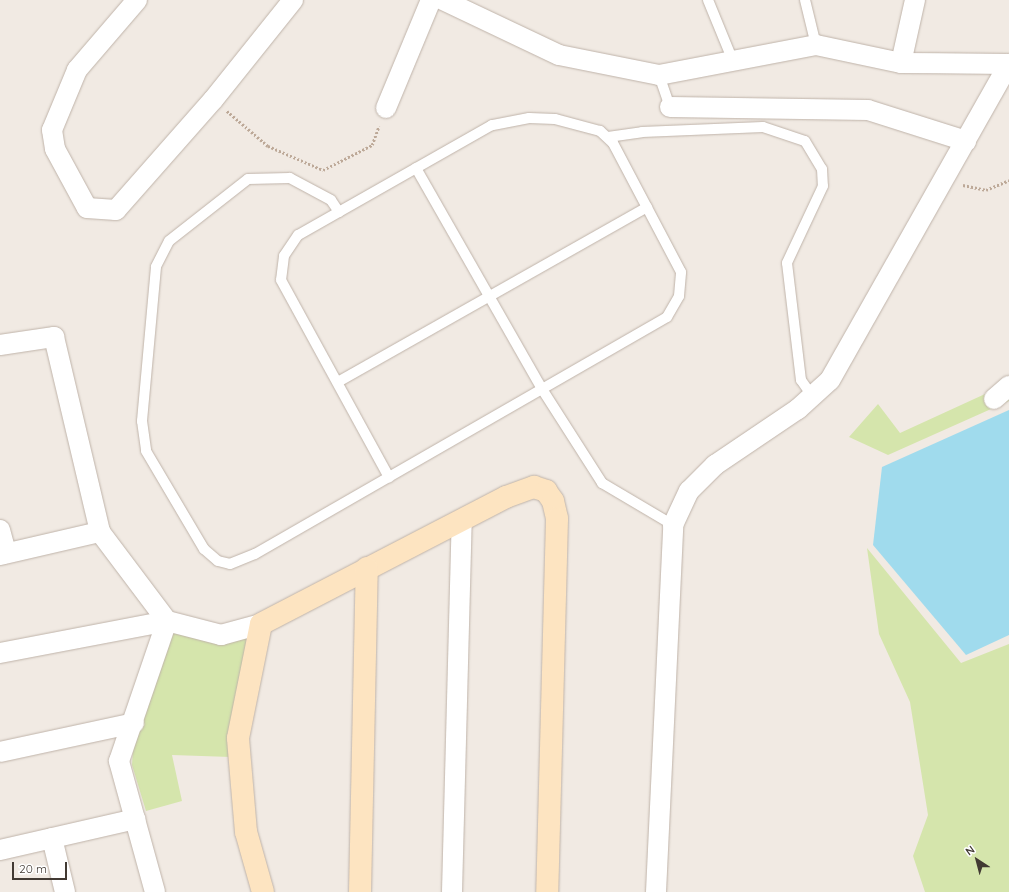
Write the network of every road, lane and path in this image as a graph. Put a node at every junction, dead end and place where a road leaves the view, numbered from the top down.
1 (137, 0) edge
2 (293, 0) edge
3 (431, 0) edge
4 (443, 0) edge
5 (708, 0) edge
6 (805, 0) edge
7 (915, 0) edge
8 (816, 45) junction
9 (733, 61) junction
10 (901, 63) junction
11 (1009, 64) edge
12 (659, 75) junction
13 (213, 100) junction
14 (670, 107) joint
15 (386, 108) joint
16 (608, 137) junction
17 (966, 141) junction
18 (416, 168) junction
19 (1009, 180) edge
20 (943, 181) junction
21 (647, 207) junction
22 (338, 212) junction
23 (489, 297) junction
24 (0, 345) edge
25 (338, 382) junction
26 (1009, 386) edge
27 (542, 389) junction
28 (813, 397) junction
29 (994, 399) dead end
30 (389, 477) junction
31 (462, 521) junction
32 (673, 525) junction
33 (0, 530) edge
34 (100, 532) junction
35 (3, 554) edge
36 (367, 568) junction
37 (167, 621) junction
38 (261, 624) junction
39 (0, 653) edge
40 (134, 723) junction
41 (0, 752) edge
42 (135, 819) junction
43 (52, 838) junction
44 (0, 850) edge
45 (65, 892) edge
46 (155, 892) edge
47 (263, 892) edge
48 (360, 892) edge
49 (452, 892) edge
50 (547, 892) edge
51 (656, 892) edge

1 - 13 street
2 - 13 street
3 - 15 street
4 - 12 street
5 - 9 lane
6 - 8 lane
7 - 10 street
8 - 9 street
8 - 10 street
9 - 12 street
10 - 11 street
11 - 17 street
12 - 14 lane
13 - 15 path
14 - 17 street
16 - 18 lane
16 - 21 lane
16 - 28 lane
17 - 20 street
18 - 22 lane
18 - 23 lane
19 - 20 path
20 - 28 street
21 - 23 lane
21 - 27 lane
22 - 25 lane
22 - 30 lane
23 - 25 lane
23 - 27 lane
24 - 34 street
25 - 30 lane
26 - 29 street
27 - 30 lane
27 - 32 lane
28 - 32 street
31 - 36 street
31 - 49 street
31 - 50 street
32 - 51 street
33 - 35 street
34 - 35 street
34 - 37 street
36 - 38 street
36 - 48 street
37 - 38 street
37 - 39 street
37 - 40 street
38 - 47 street
40 - 41 street
40 - 42 street
42 - 43 street
42 - 46 street
43 - 44 street
43 - 45 street

